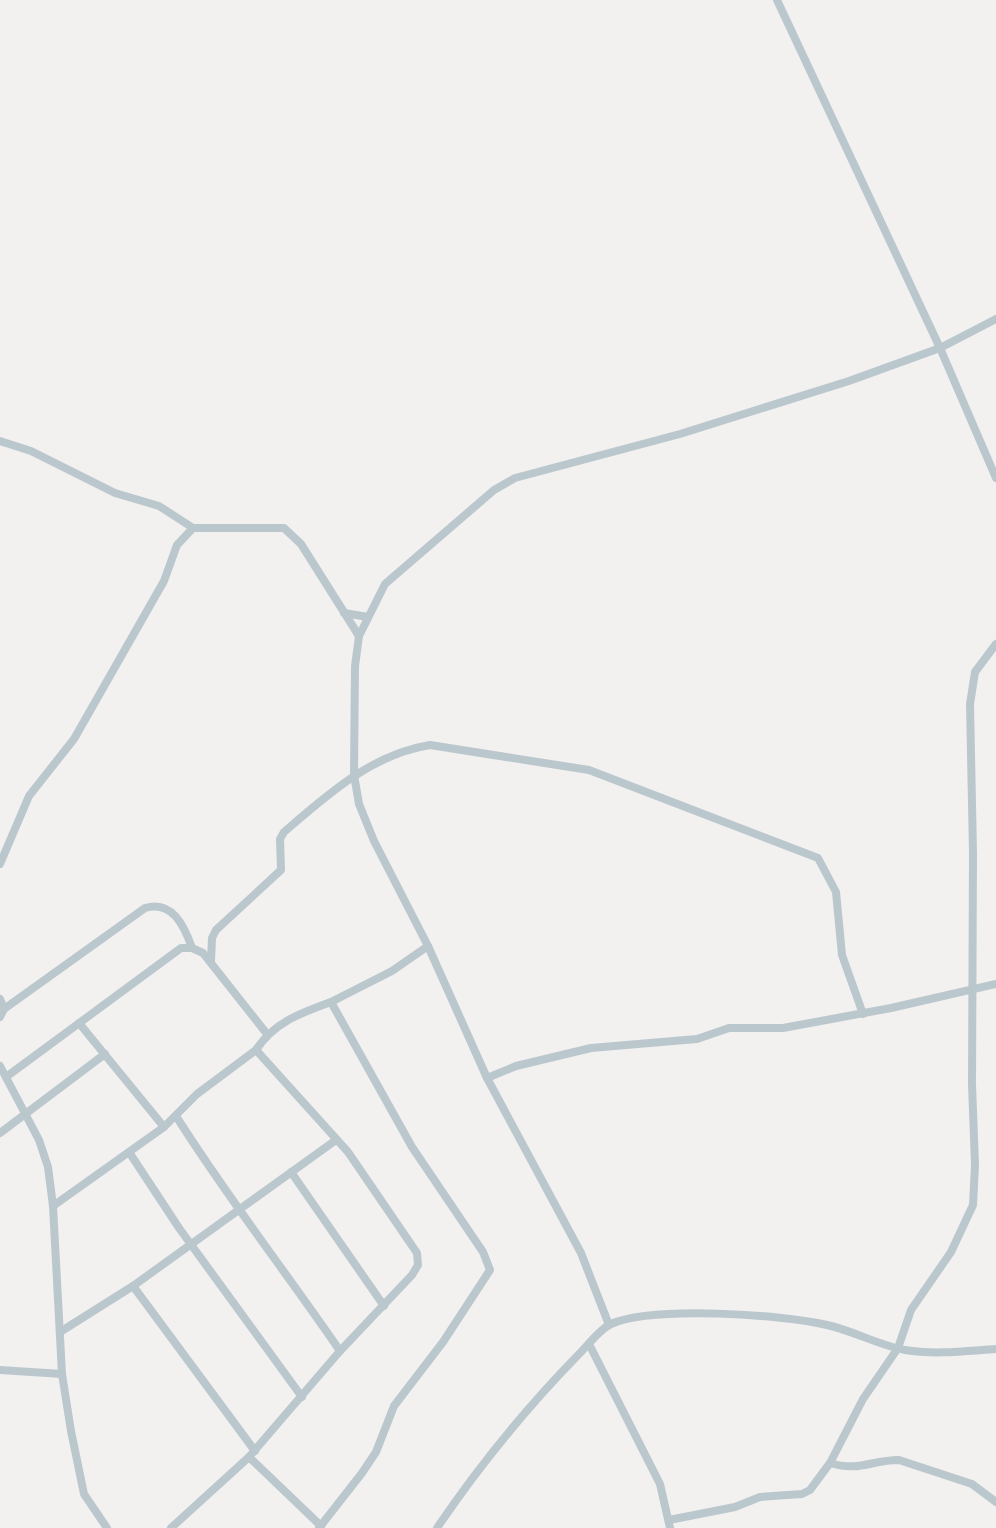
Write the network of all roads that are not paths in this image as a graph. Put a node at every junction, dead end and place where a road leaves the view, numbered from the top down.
1 (777, 0) edge
2 (996, 320) edge
3 (940, 348) junction
4 (0, 441) edge
5 (996, 478) edge
6 (193, 528) junction
7 (344, 614) junction
8 (368, 617) junction
9 (358, 636) junction
10 (996, 644) edge
11 (354, 775) junction
12 (0, 864) edge
13 (428, 946) junction
14 (192, 948) junction
15 (211, 962) junction
16 (996, 984) edge
17 (971, 991) junction
18 (0, 999) edge
19 (331, 1002) junction
20 (2, 1013) edge
21 (863, 1014) junction
22 (80, 1023) junction
23 (267, 1034) junction
24 (256, 1050) junction
25 (105, 1054) junction
26 (0, 1066) edge
27 (6, 1077) junction
28 (487, 1078) junction
29 (26, 1112) junction
30 (176, 1116) junction
31 (164, 1126) junction
32 (0, 1133) edge
33 (336, 1140) junction
34 (129, 1152) junction
35 (291, 1172) junction
36 (53, 1206) junction
37 (238, 1210) junction
38 (190, 1243) junction
39 (133, 1286) junction
40 (384, 1306) junction
41 (609, 1325) junction
42 (60, 1332) junction
43 (589, 1344) junction
44 (898, 1348) junction
45 (996, 1349) edge
46 (340, 1351) junction
47 (0, 1370) edge
48 (63, 1374) junction
49 (302, 1397) junction
50 (252, 1454) junction
51 (830, 1463) junction
52 (996, 1502) edge
53 (669, 1524) edge
54 (320, 1527) edge
55 (108, 1528) edge
56 (171, 1528) edge
57 (437, 1528) edge

1 - 3 street
2 - 3 street
3 - 5 street
3 - 8 street
4 - 6 street
6 - 7 street
6 - 12 street
7 - 8 street
7 - 9 street
8 - 9 street
9 - 11 street
10 - 17 street
11 - 13 street
11 - 15 street
11 - 21 street
13 - 19 street
13 - 28 street
14 - 15 street
14 - 20 street
14 - 22 street
15 - 23 street
16 - 17 street
17 - 21 street
17 - 44 street
18 - 20 street
19 - 23 street
19 - 54 street
21 - 28 street
22 - 25 street
22 - 27 street
23 - 24 street
24 - 30 street
24 - 33 street
25 - 29 street
25 - 31 street
26 - 27 street
27 - 29 street
28 - 41 street
29 - 32 street
29 - 36 street
30 - 31 street
30 - 37 street
31 - 34 street
33 - 35 street
33 - 40 street
34 - 36 street
34 - 38 street
35 - 37 street
35 - 40 street
36 - 42 street
37 - 38 street
37 - 46 street
38 - 39 street
38 - 49 street
39 - 42 street
39 - 50 street
40 - 46 street
41 - 43 street
41 - 44 street
42 - 48 street
43 - 53 street
43 - 57 street
44 - 45 street
44 - 51 street
46 - 49 street
47 - 48 street
48 - 55 street
49 - 50 street
50 - 54 street
50 - 56 street
51 - 52 street
51 - 53 street

